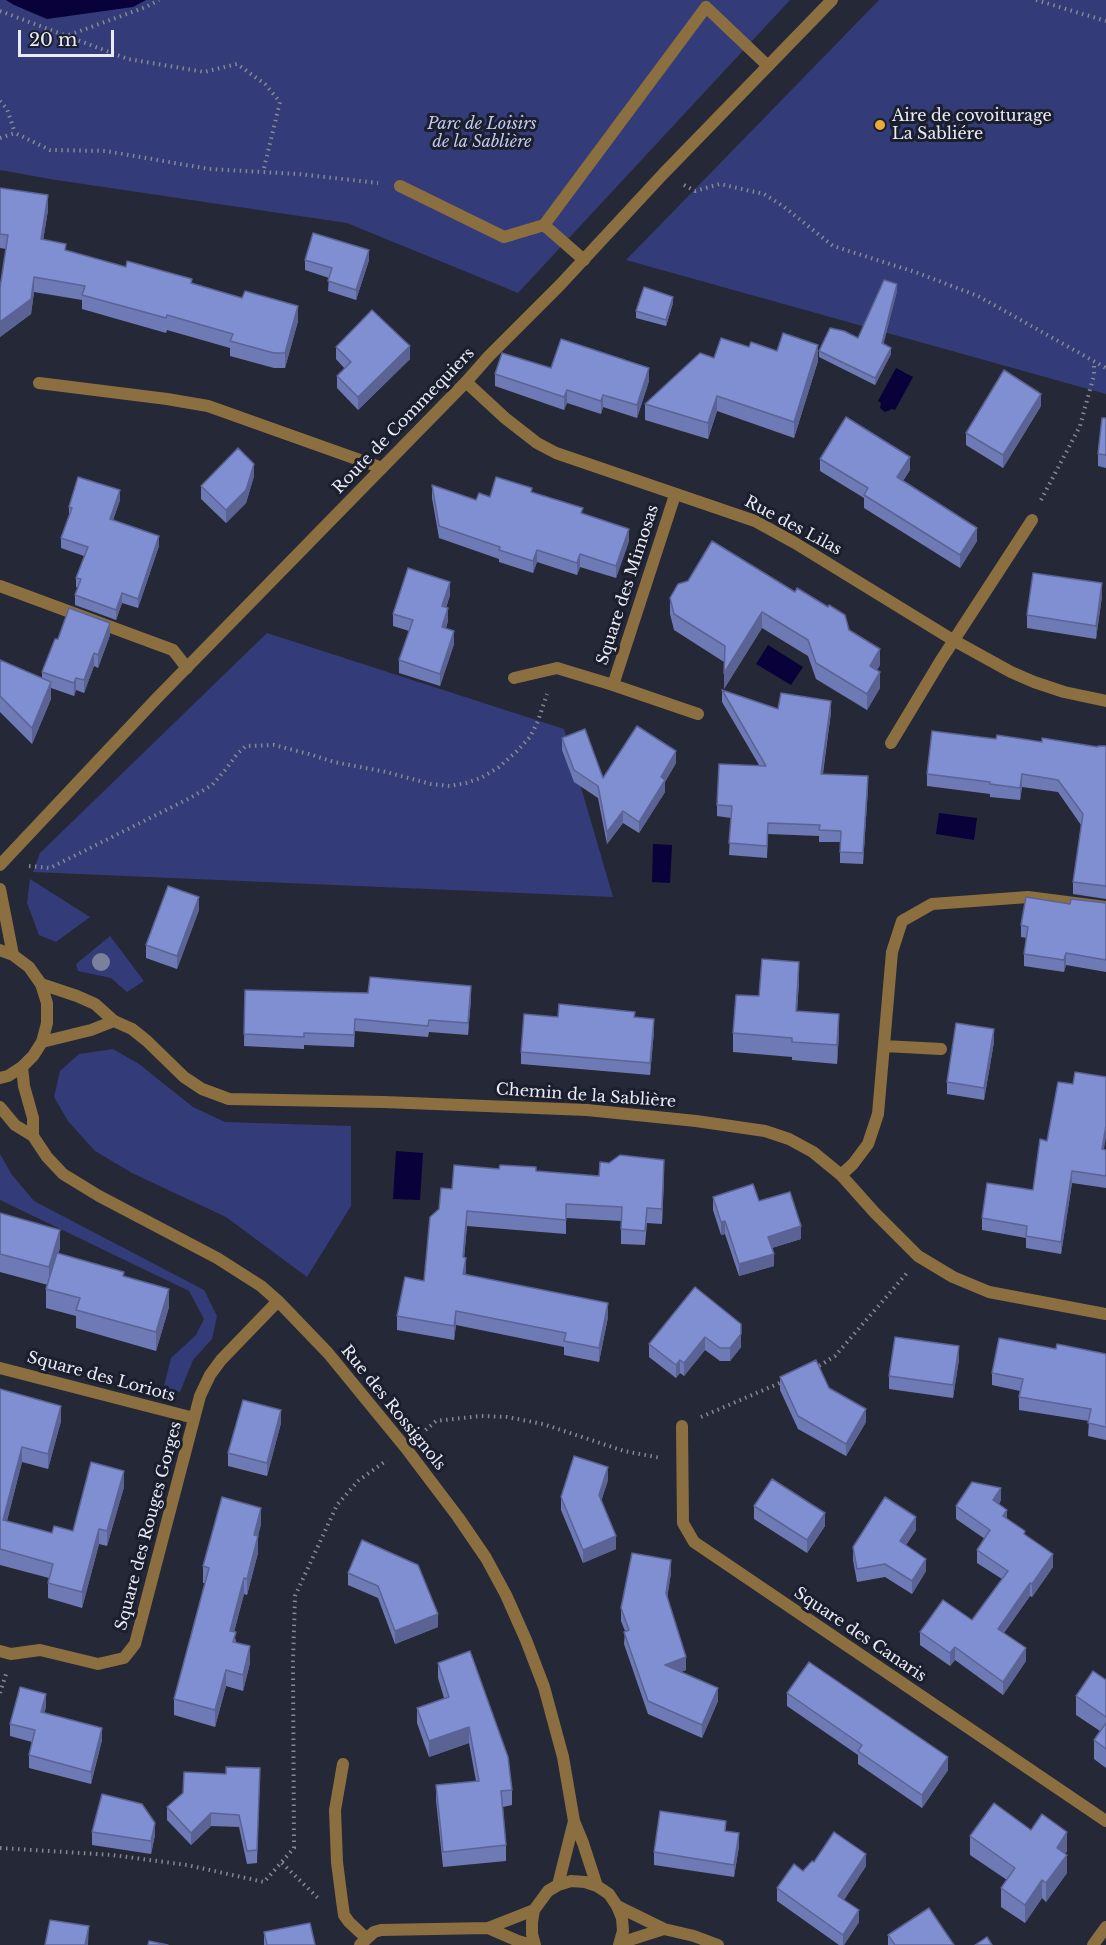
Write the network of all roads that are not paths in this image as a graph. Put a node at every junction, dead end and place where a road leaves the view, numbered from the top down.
1 (832, 0) edge
2 (768, 66) junction
3 (400, 186) road end
4 (544, 225) junction
5 (584, 260) junction
6 (466, 382) junction
7 (39, 383) dead end
8 (382, 468) junction
9 (675, 495) junction
10 (1032, 520) road end
11 (0, 586) edge
12 (953, 640) junction
13 (187, 668) junction
14 (514, 678) dead end
15 (613, 685) junction
16 (1106, 701) edge
17 (698, 714) dead end
18 (891, 743) dead end
19 (0, 865) edge
20 (0, 889) edge
21 (1106, 907) edge
22 (0, 950) edge
23 (13, 955) junction
24 (41, 984) junction
25 (114, 1021) junction
26 (42, 1042) junction
27 (884, 1046) junction
28 (941, 1049) dead end
29 (22, 1067) junction
30 (0, 1078) edge
31 (0, 1107) edge
32 (33, 1136) junction
33 (841, 1175) junction
34 (278, 1301) junction
35 (1106, 1314) edge
36 (0, 1368) edge
37 (194, 1418) junction
38 (682, 1426) road end
39 (0, 1651) edge
40 (342, 1764) dead end
41 (574, 1821) junction
42 (1106, 1821) edge
43 (558, 1885) junction
44 (597, 1886) junction
45 (617, 1906) junction
46 (534, 1910) junction
47 (1106, 1927) edge
48 (488, 1928) junction
49 (664, 1929) junction
50 (363, 1942) edge
51 (619, 1944) edge
52 (533, 1945) edge
53 (718, 1945) edge
54 (1094, 1945) edge

1 - 2 street, Route de Commequiers
2 - 4 street
2 - 5 street, Route de Commequiers
3 - 4 street
4 - 5 street
5 - 6 street, Route de Commequiers
6 - 8 street, Route de Commequiers
6 - 9 street, Rue des Lilas
7 - 8 street
8 - 13 street, Route de Commequiers
9 - 12 street, Rue des Lilas
9 - 15 street, Square des Mimosas
10 - 12 street
11 - 13 street
12 - 16 street, Rue des Lilas
12 - 18 street
13 - 19 street, Route de Commequiers
14 - 15 street, Square des Mimosas
15 - 17 street, Square des Mimosas
20 - 23 street
21 - 27 street
22 - 23 street
23 - 24 street
24 - 25 street, Chemin de la Sablière
24 - 26 street
25 - 26 street
25 - 33 street, Chemin de la Sablière
26 - 29 street
27 - 28 street
27 - 33 street
29 - 30 street
29 - 32 street, Rue des Rossignols
31 - 32 street, Rue des Rossignols
32 - 34 street, Rue des Rossignols
33 - 35 street, Chemin de la Sablière
34 - 37 street, Square des Rouges Gorges
34 - 41 street, Rue des Rossignols
36 - 37 street, Square des Loriots
37 - 39 street, Square des Rouges Gorges
38 - 42 street, Square des Canaris
40 - 50 street
41 - 43 street, Rue des Rossignols
41 - 44 street, Rue des Rossignols
43 - 44 street
43 - 46 street
44 - 45 street
45 - 49 street
45 - 51 street
46 - 48 street
46 - 52 street
47 - 54 street
48 - 50 street
48 - 52 street
49 - 51 street
49 - 53 street

